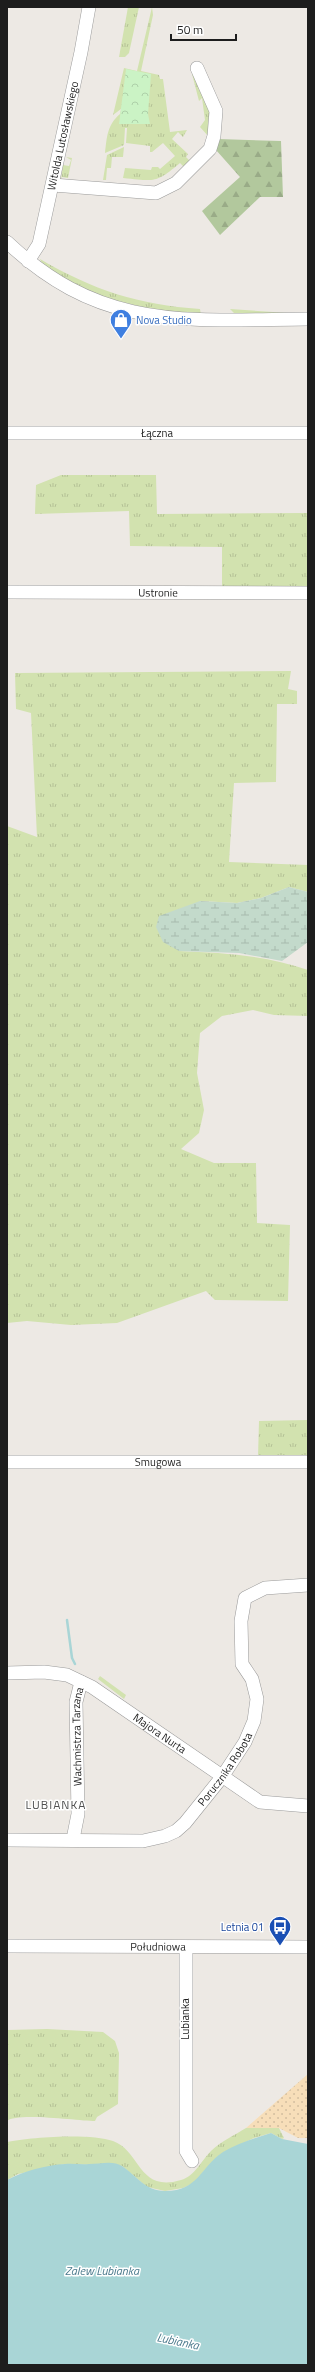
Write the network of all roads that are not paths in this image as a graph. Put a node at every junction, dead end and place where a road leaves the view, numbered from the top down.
1 (89, 7) edge
2 (197, 68) dead end
3 (53, 185) junction
4 (7, 242) edge
5 (28, 261) junction
6 (308, 319) edge
7 (7, 433) edge
8 (308, 434) edge
9 (7, 592) edge
10 (308, 594) edge
11 (7, 1462) edge
12 (308, 1462) edge
13 (308, 1585) edge
14 (7, 1673) edge
15 (81, 1682) junction
16 (222, 1777) junction
17 (308, 1806) edge
18 (73, 1839) junction
19 (7, 1840) edge
20 (7, 1946) edge
21 (186, 1947) junction
22 (308, 1947) edge
23 (192, 2161) dead end

1 - 3 street, Witolda Lutosławskiego
2 - 3 street
3 - 5 street, Witolda Lutosławskiego
4 - 5 street
5 - 6 street
7 - 8 street, Łączna
9 - 10 street, Ustronie
11 - 12 street, Smugowa
13 - 16 street, Porucznika Robota
14 - 15 street, Majora Nurta
15 - 16 street, Majora Nurta
15 - 18 street, Wachmistrza Tarzana
16 - 17 street, Majora Nurta
16 - 18 street, Porucznika Robota
18 - 19 street, Porucznika Robota
20 - 21 street, Południowa
21 - 22 street, Południowa
21 - 23 street, Lubianka

